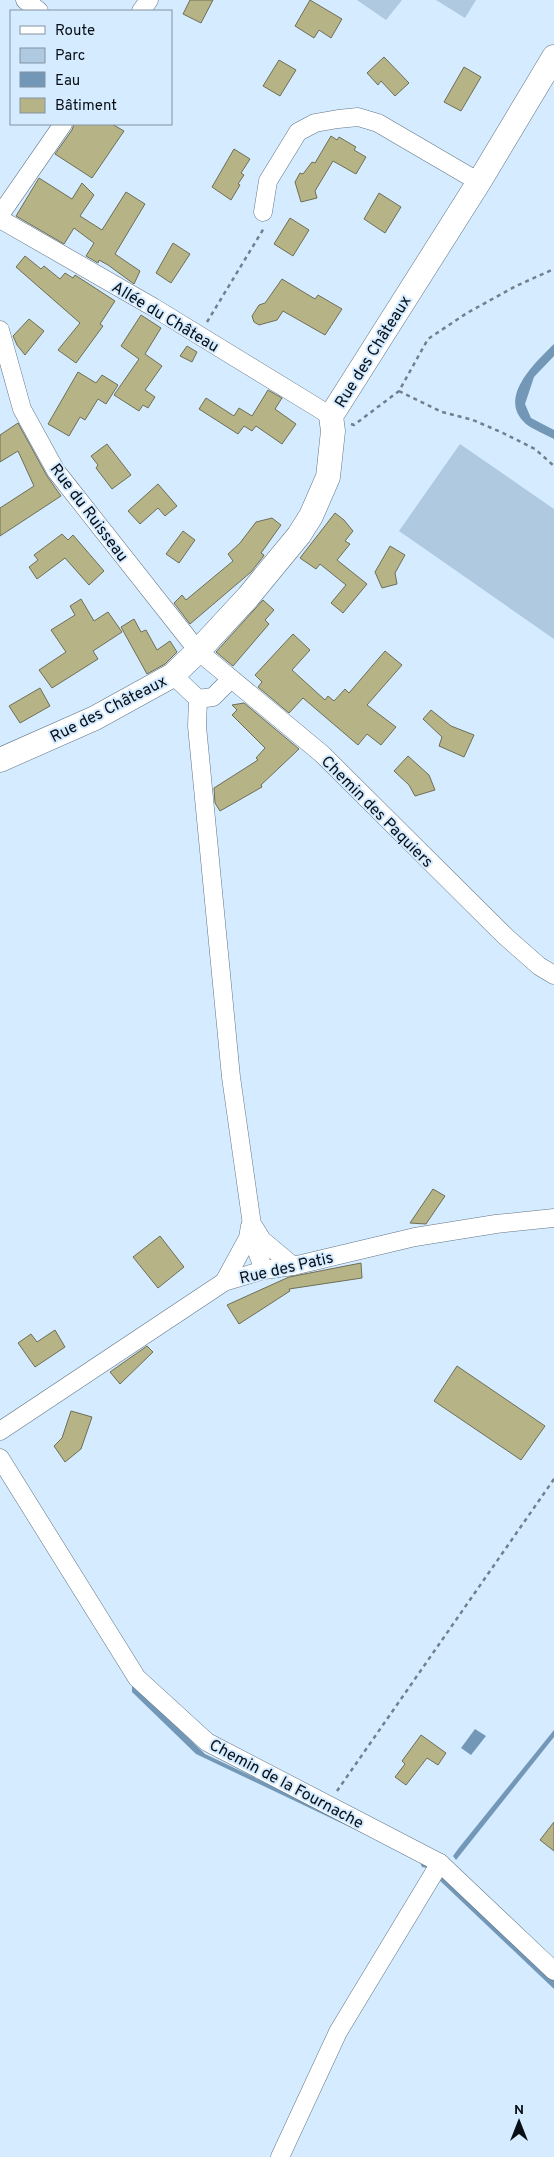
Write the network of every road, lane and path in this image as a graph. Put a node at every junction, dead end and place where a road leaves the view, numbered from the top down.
1 (25, 0) edge
2 (38, 10) edge
3 (554, 57) edge
4 (62, 125) edge
5 (479, 182) junction
6 (262, 212) joint
7 (0, 215) edge
8 (0, 219) edge
9 (554, 268) edge
10 (0, 330) edge
11 (199, 336) junction
12 (6, 376) edge
13 (398, 391) junction
14 (331, 416) junction
15 (554, 466) edge
16 (198, 651) junction
17 (173, 675) junction
18 (231, 679) junction
19 (198, 699) junction
20 (0, 760) edge
21 (554, 975) edge
22 (554, 1218) edge
23 (251, 1222) junction
24 (293, 1266) junction
25 (264, 1270) junction
26 (224, 1282) junction
27 (0, 1431) edge
28 (0, 1458) edge
29 (554, 1479) edge
30 (328, 1805) junction
31 (440, 1863) junction
32 (554, 1971) edge
33 (280, 2157) edge

1 - 2 street
3 - 5 street, Rue des Châteaux
4 - 7 street
5 - 6 street
5 - 14 street, Rue des Châteaux
6 - 11 path
8 - 11 street, Allée du Château
9 - 13 path
10 - 12 street, Rue du Ruisseau
11 - 14 street, Allée du Château
12 - 16 street, Rue du Ruisseau
13 - 14 path
13 - 15 path
14 - 16 street, Rue des Châteaux
16 - 17 street, Rue des Châteaux
16 - 18 street, Chemin des Paquiers
17 - 19 street
17 - 20 street, Rue des Châteaux
18 - 19 street
18 - 21 street, Chemin des Paquiers
19 - 23 street
22 - 24 street, Rue des Patis
23 - 24 street
23 - 25 street
23 - 26 street
24 - 25 street, Rue des Patis
25 - 26 street, Rue des Patis
26 - 27 street, Rue des Patis
28 - 30 street, Chemin de la Fournache
29 - 30 path
30 - 31 street, Chemin de la Fournache
31 - 32 street, Chemin de la Fournache
31 - 33 street

